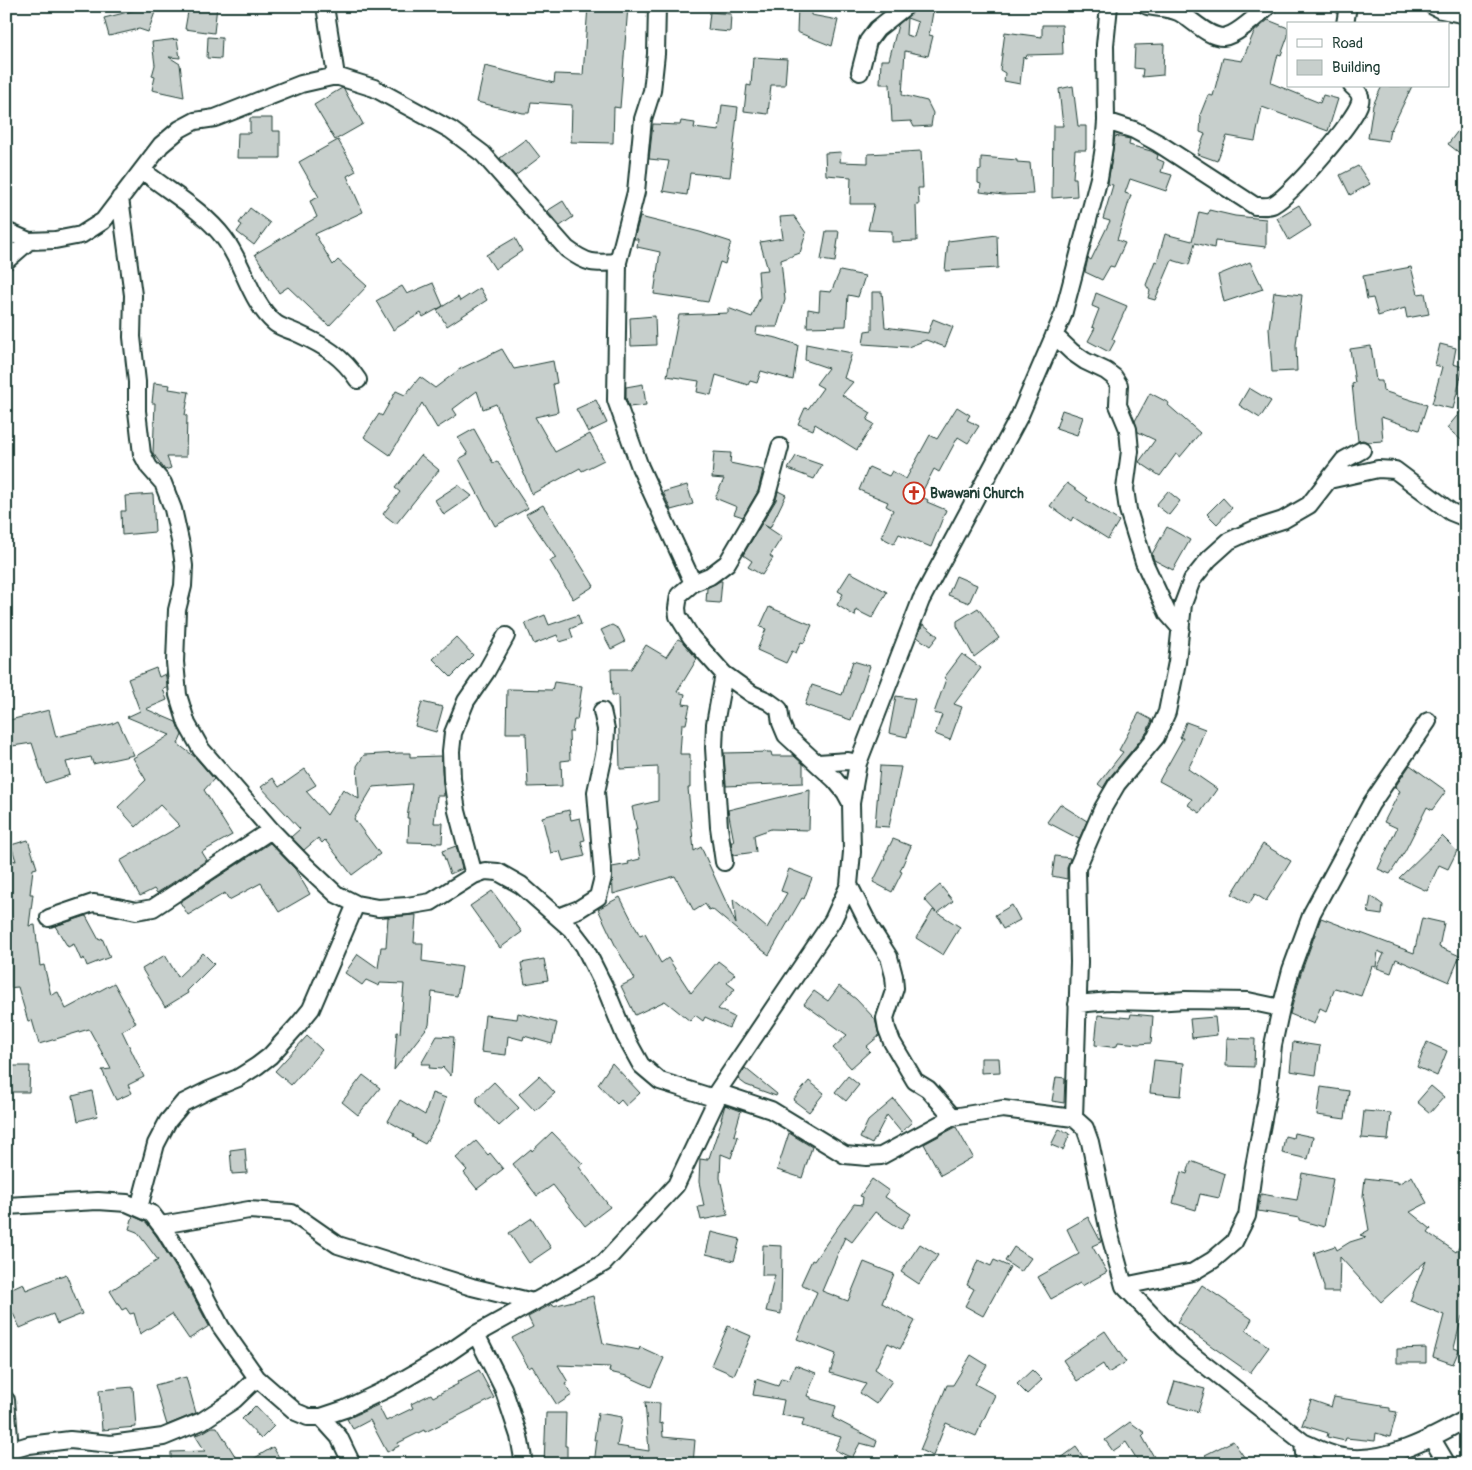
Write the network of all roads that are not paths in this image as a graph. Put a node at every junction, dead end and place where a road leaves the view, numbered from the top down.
1 (325, 6) edge
2 (657, 6) edge
3 (906, 6) edge
4 (1112, 6) edge
5 (1147, 6) edge
6 (1268, 6) edge
7 (1348, 6) edge
8 (1433, 6) edge
9 (1466, 15) edge
10 (1345, 22) edge
11 (860, 72) dead end
12 (336, 76) junction
13 (1354, 88) edge
14 (1106, 121) junction
15 (142, 170) junction
16 (120, 198) junction
17 (6, 231) edge
18 (29, 241) junction
19 (6, 261) edge
20 (618, 262) junction
21 (1054, 335) junction
22 (358, 380) dead end
23 (780, 447) dead end
24 (1362, 450) dead end
25 (1330, 480) junction
26 (1466, 518) edge
27 (693, 583) junction
28 (1181, 629) junction
29 (506, 636) dead end
30 (724, 674) junction
31 (602, 711) dead end
32 (1428, 721) dead end
33 (818, 763) junction
34 (858, 763) junction
35 (851, 803) junction
36 (271, 830) junction
37 (724, 862) dead end
38 (474, 875) junction
39 (849, 885) junction
40 (356, 904) junction
41 (558, 917) junction
42 (49, 918) dead end
43 (1077, 1004) junction
44 (1281, 1008) junction
45 (717, 1095) junction
46 (953, 1117) junction
47 (1074, 1118) junction
48 (6, 1206) edge
49 (139, 1208) junction
50 (161, 1226) junction
51 (1124, 1286) junction
52 (533, 1302) junction
53 (476, 1334) junction
54 (257, 1378) junction
55 (6, 1400) edge
56 (321, 1417) junction
57 (1466, 1419) edge
58 (1431, 1437) junction
59 (1303, 1442) junction
60 (8, 1451) edge
61 (520, 1462) edge
62 (352, 1464) edge
63 (1305, 1464) edge
64 (1447, 1464) edge

1 - 12 street
2 - 20 street
3 - 11 street
4 - 14 street
5 - 6 street
7 - 10 street
8 - 9 street
12 - 15 street
12 - 20 street
13 - 14 street
14 - 21 street
15 - 16 street
15 - 22 street
16 - 18 street
16 - 36 street
17 - 18 street
18 - 19 street
20 - 27 street
21 - 28 street
21 - 34 street
23 - 27 street
24 - 25 street
25 - 26 street
25 - 28 street
27 - 30 street
28 - 43 street
29 - 38 street
30 - 33 street
30 - 37 street
31 - 41 street
32 - 44 street
33 - 34 street
33 - 35 street
34 - 35 street
35 - 39 street
36 - 40 street
36 - 42 street
38 - 40 street
38 - 41 street
39 - 45 street
39 - 46 street
40 - 49 street
41 - 45 street
43 - 44 street
43 - 47 street
44 - 51 street
45 - 46 street
45 - 52 street
46 - 47 street
47 - 51 street
48 - 49 street
49 - 50 street
50 - 52 street
50 - 54 street
51 - 59 street
52 - 53 street
53 - 56 street
53 - 61 street
54 - 56 street
54 - 60 street
55 - 60 street
56 - 62 street
57 - 58 street
58 - 59 street
58 - 64 street
59 - 63 street

